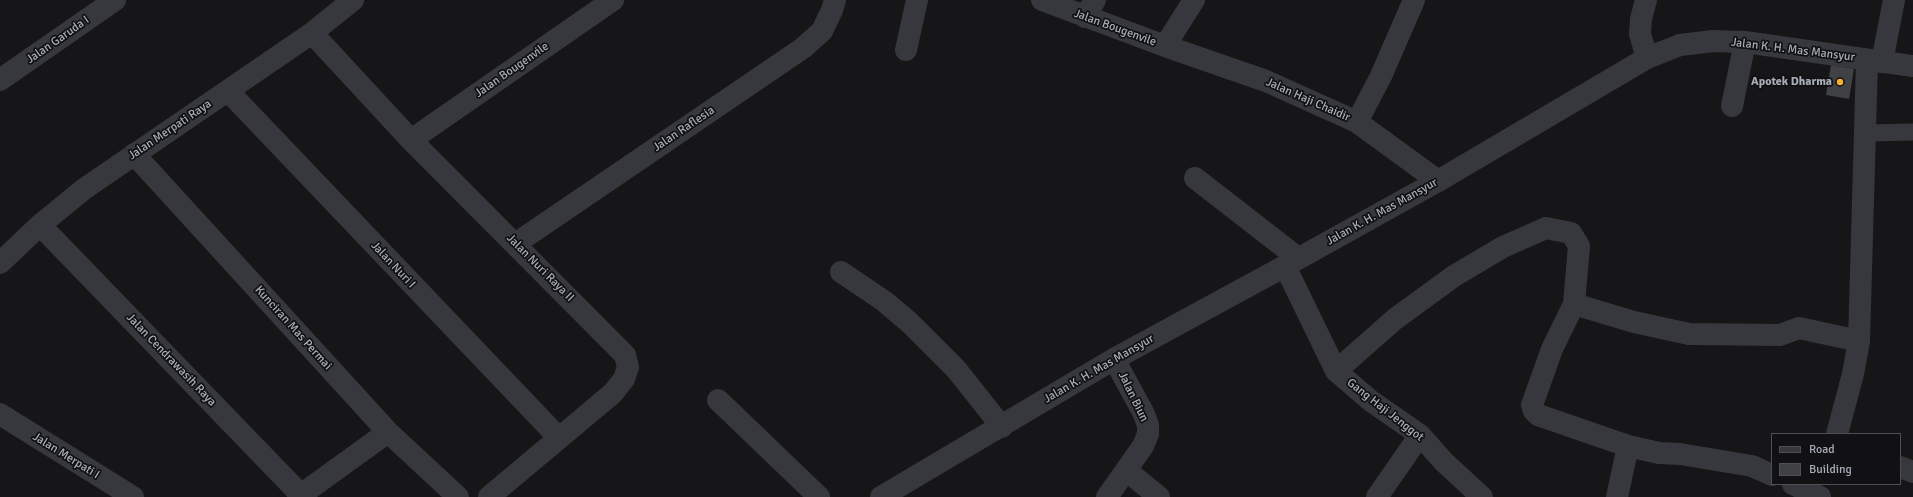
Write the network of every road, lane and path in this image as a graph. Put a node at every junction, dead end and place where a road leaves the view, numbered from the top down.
1 (115, 0) edge
2 (613, 0) edge
3 (835, 0) edge
4 (917, 0) edge
5 (1042, 0) edge
6 (1194, 0) edge
7 (1414, 0) edge
8 (1646, 0) edge
9 (1894, 0) edge
10 (348, 2) edge
11 (91, 7) edge
12 (1090, 9) edge
13 (312, 33) junction
14 (1745, 42) junction
15 (1165, 46) junction
16 (906, 50) dead end
17 (1647, 58) junction
18 (1875, 61) junction
19 (1913, 66) edge
20 (3, 71) edge
21 (228, 91) junction
22 (1732, 106) dead end
23 (1357, 122) junction
24 (1913, 132) edge
25 (1865, 133) junction
26 (411, 140) junction
27 (134, 154) junction
28 (1195, 178) dead end
29 (1438, 181) junction
30 (40, 225) junction
31 (516, 244) junction
32 (0, 262) edge
33 (1291, 262) junction
34 (841, 272) dead end
35 (1574, 304) junction
36 (1859, 341) junction
37 (1114, 359) junction
38 (1336, 371) junction
39 (718, 400) dead end
40 (0, 414) edge
41 (1002, 427) junction
42 (388, 432) junction
43 (1837, 433) edge
44 (1420, 435) junction
45 (559, 438) junction
46 (1628, 446) junction
47 (1901, 467) edge
48 (1126, 470) junction
49 (1913, 472) edge
50 (1771, 475) edge
51 (1795, 485) edge
52 (1824, 485) edge
53 (300, 496) edge
54 (132, 497) edge
55 (458, 497) edge
56 (488, 497) edge
57 (819, 497) edge
58 (881, 497) edge
59 (1108, 497) edge
60 (1159, 497) edge
61 (1377, 497) edge
62 (1482, 497) edge
63 (1617, 497) edge
64 (1820, 497) edge

1 - 11 street, Jalan Garuda I
2 - 26 street, Jalan Bougenvile
3 - 31 street, Jalan Raflesia
4 - 16 street
5 - 12 street, Jalan Bougenvile
6 - 15 street
7 - 23 street
8 - 17 street
9 - 18 street
10 - 13 street, Jalan Merpati Raya
11 - 20 street, Jalan Garuda I
12 - 15 street, Jalan Bougenvile
13 - 21 street, Jalan Merpati Raya
13 - 26 street, Jalan Nuri Raya II
14 - 17 street, Jalan K. H. Mas Mansyur
14 - 18 street, Jalan K. H. Mas Mansyur
14 - 22 street
15 - 23 street, Jalan Haji Chaidir
17 - 29 street, Jalan K. H. Mas Mansyur
18 - 19 street, Jalan K. H. Mas Mansyur
18 - 25 street
21 - 27 street, Jalan Merpati Raya
21 - 45 street, Jalan Nuri I
23 - 29 street, Jalan Haji Chaidir
24 - 25 lane
25 - 36 street
26 - 31 street, Jalan Nuri Raya II
27 - 30 street, Jalan Merpati Raya
27 - 42 street, Kunciran Mas Permai
28 - 33 street
29 - 33 street, Jalan K. H. Mas Mansyur
30 - 32 street, Jalan Merpati Raya
30 - 53 street, Jalan Cendrawasih Raya
31 - 45 street, Jalan Nuri Raya II
33 - 37 street, Jalan K. H. Mas Mansyur
33 - 38 street, Gang Haji Jenggot
34 - 41 street
35 - 36 street
35 - 38 street
35 - 46 street
36 - 43 street
37 - 41 street, Jalan K. H. Mas Mansyur
37 - 48 street, Jalan Biun
38 - 44 street, Gang Haji Jenggot
39 - 57 street
40 - 54 street, Jalan Merpati I
41 - 58 street, Jalan K. H. Mas Mansyur
42 - 53 street
42 - 55 street, Kunciran Mas Permai
44 - 61 street
44 - 62 street, Gang Haji Jenggot
45 - 56 street, Jalan Nuri Raya II
46 - 50 street
46 - 63 street
47 - 49 street
48 - 59 street, Jalan Biun
48 - 60 street
51 - 64 street
52 - 64 street

